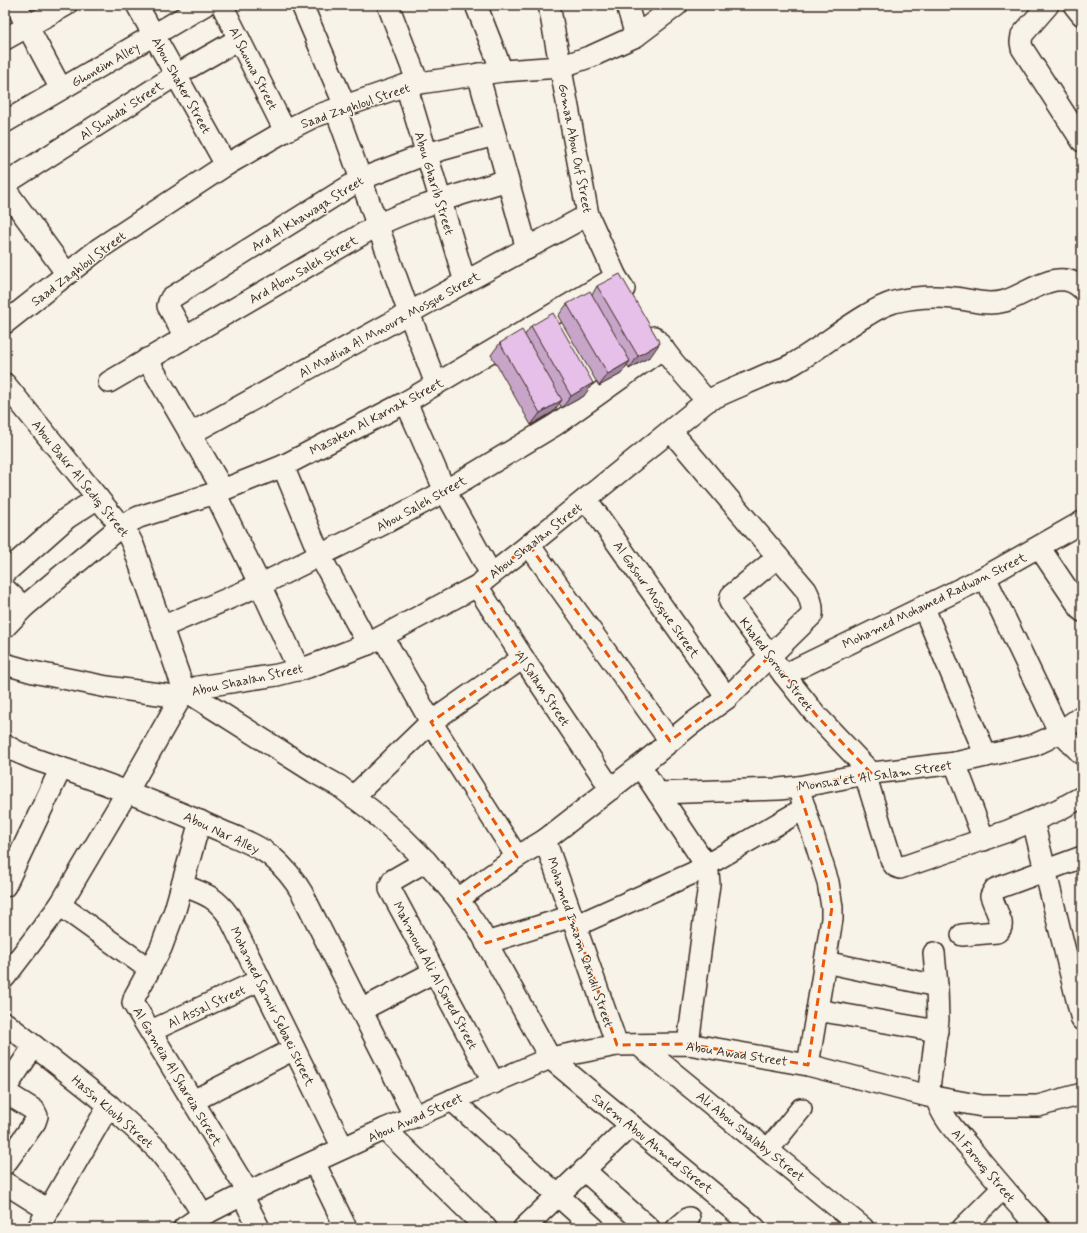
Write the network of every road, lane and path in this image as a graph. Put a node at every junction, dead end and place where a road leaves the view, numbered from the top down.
1 (16, 5) edge
2 (66, 5) edge
3 (137, 5) edge
4 (205, 5) edge
5 (222, 5) edge
6 (302, 5) edge
7 (388, 5) edge
8 (476, 5) edge
9 (549, 5) edge
10 (627, 5) edge
11 (677, 5) edge
12 (1048, 5) edge
13 (1074, 5) edge
14 (1082, 15) edge
15 (28, 26) junction
16 (154, 35) junction
17 (636, 36) junction
18 (5, 39) edge
19 (239, 39) junction
20 (560, 67) junction
21 (502, 71) junction
22 (478, 74) junction
23 (176, 75) junction
24 (412, 84) junction
25 (61, 89) junction
26 (340, 108) junction
27 (5, 122) edge
28 (285, 131) junction
29 (1080, 134) edge
30 (495, 135) junction
31 (426, 154) junction
32 (226, 165) junction
33 (361, 179) junction
34 (507, 180) junction
35 (5, 184) edge
36 (5, 189) edge
37 (441, 201) junction
38 (588, 215) junction
39 (378, 225) junction
40 (527, 249) junction
41 (67, 274) junction
42 (616, 277) junction
43 (466, 282) junction
44 (1082, 289) edge
45 (633, 303) edge
46 (409, 313) junction
47 (5, 323) edge
48 (645, 323) edge
49 (185, 337) junction
50 (663, 348) junction
51 (147, 360) junction
52 (109, 382) dead end
53 (5, 384) edge
54 (436, 384) junction
55 (707, 401) junction
56 (406, 402) junction
57 (671, 431) junction
58 (190, 434) junction
59 (282, 466) junction
60 (219, 491) junction
61 (444, 491) junction
62 (98, 498) junction
63 (586, 499) junction
64 (1082, 522) edge
65 (121, 526) junction
66 (530, 545) junction
67 (1039, 547) junction
68 (320, 556) junction
69 (778, 557) junction
70 (5, 573) edge
71 (985, 577) junction
72 (484, 580) junction
73 (260, 585) junction
74 (5, 589) edge
75 (923, 606) junction
76 (24, 607) junction
77 (1082, 610) edge
78 (5, 627) edge
79 (162, 627) junction
80 (375, 641) junction
81 (770, 656) junction
82 (523, 658) junction
83 (5, 664) edge
84 (299, 670) junction
85 (784, 675) junction
86 (184, 694) junction
87 (727, 698) junction
88 (1082, 716) edge
89 (431, 722) junction
90 (1061, 732) junction
91 (670, 742) junction
92 (5, 746) edge
93 (1082, 754) edge
94 (986, 756) junction
95 (955, 764) junction
96 (640, 766) junction
97 (62, 768) junction
98 (868, 774) junction
99 (798, 787) junction
100 (611, 789) junction
101 (128, 792) junction
102 (658, 793) junction
103 (353, 797) junction
104 (1082, 797) edge
105 (805, 808) junction
106 (200, 821) junction
107 (1032, 821) junction
108 (545, 840) junction
109 (984, 840) junction
110 (517, 857) junction
111 (1082, 857) edge
112 (426, 861) junction
113 (706, 866) junction
114 (1045, 870) junction
115 (182, 885) junction
116 (5, 886) edge
117 (458, 899) junction
118 (60, 905) junction
119 (573, 921) junction
120 (962, 935) dead end
121 (486, 943) junction
122 (934, 953) dead end
123 (825, 962) junction
124 (1076, 968) edge
125 (149, 969) junction
126 (434, 972) junction
127 (6, 974) edge
128 (260, 980) junction
129 (937, 986) junction
130 (361, 1010) junction
131 (817, 1010) junction
132 (1082, 1020) edge
133 (7, 1028) edge
134 (151, 1031) junction
135 (937, 1031) junction
136 (688, 1044) junction
137 (617, 1045) junction
138 (639, 1045) junction
139 (34, 1046) junction
140 (294, 1049) junction
141 (550, 1058) junction
142 (808, 1065) junction
143 (494, 1083) junction
144 (5, 1091) edge
145 (1082, 1094) edge
146 (932, 1097) junction
147 (193, 1100) junction
148 (452, 1100) junction
149 (109, 1105) junction
150 (801, 1109) dead end
151 (415, 1117) junction
152 (631, 1125) junction
153 (386, 1129) junction
154 (343, 1148) junction
155 (768, 1150) junction
156 (314, 1162) junction
157 (5, 1164) edge
158 (584, 1170) junction
159 (5, 1183) edge
160 (1003, 1188) junction
161 (245, 1194) junction
162 (558, 1195) junction
163 (48, 1210) junction
164 (204, 1215) junction
165 (38, 1228) edge
166 (184, 1228) edge
167 (259, 1228) edge
168 (346, 1228) edge
169 (486, 1228) edge
170 (524, 1228) edge
171 (594, 1228) edge
172 (650, 1228) edge
173 (755, 1228) edge
174 (863, 1228) edge
175 (963, 1228) edge
176 (1039, 1228) edge

1 - 15 street
2 - 15 street
3 - 16 street, Abou Shaker Street
4 - 16 street, Ghoneim Alley
5 - 19 street, Al Shouna Street
6 - 26 street
7 - 24 street, Abou Gharib Street
8 - 21 street
9 - 20 street, Gomaa Abou Ouf Street
10 - 17 street
11 - 17 street, Saad Zaghloul Street
12 - 29 street
13 - 14 street
15 - 18 street
15 - 25 street
16 - 23 street, Abou Shaker Street
16 - 25 street, Ghoneim Alley
17 - 20 street, Saad Zaghloul Street
19 - 23 street, Al Shohda' Street
19 - 28 street, Al Shouna Street
20 - 21 street, Saad Zaghloul Street
20 - 38 street, Gomaa Abou Ouf Street
21 - 22 street, Saad Zaghloul Street
22 - 24 street, Saad Zaghloul Street
22 - 30 street
23 - 32 street, Abou Shaker Street
23 - 35 street, Al Shohda' Street
24 - 26 street, Saad Zaghloul Street
24 - 31 street, Abou Gharib Street
25 - 27 street, Ghoneim Alley
26 - 28 street, Saad Zaghloul Street
26 - 33 street
28 - 32 street, Saad Zaghloul Street
30 - 31 street, Ard Al Khawaga Street
30 - 34 street
31 - 33 street, Ard Al Khawaga Street
31 - 37 street, Abou Gharib Street
32 - 41 street, Saad Zaghloul Street
33 - 39 street
33 - 49 street, Ard Al Khawaga Street
34 - 37 street, Ard Abou Saleh Street
34 - 40 street
36 - 41 street
37 - 39 street, Ard Abou Saleh Street
37 - 43 street, Abou Gharib Street
38 - 40 street, Al Madina Al Mnoura Mosque Street
38 - 42 street, Gomaa Abou Ouf Street
39 - 46 street
39 - 49 street, Ard Abou Saleh Street
40 - 43 street, Al Madina Al Mnoura Mosque Street
41 - 47 street, Saad Zaghloul Street
42 - 45 street, Gomaa Abou Ouf Street
42 - 54 street, Masaken Al Karnak Street
43 - 46 street, Al Madina Al Mnoura Mosque Street
44 - 55 street, Abou Shaalan Street
46 - 54 street
46 - 58 street, Al Madina Al Mnoura Mosque Street
48 - 50 street
49 - 51 street, Ard Abou Saleh Street
50 - 55 street
50 - 61 street, Abou Saleh Street
51 - 52 street, Ard Abou Saleh Street
51 - 58 street
53 - 62 street, Abou Bakr Al Sediq Street
54 - 56 street, Masaken Al Karnak Street
55 - 57 street, Abou Shaalan Street
56 - 59 street, Masaken Al Karnak Street
56 - 61 street, Al Salam Street
57 - 63 street, Abou Shaalan Street
57 - 69 street
58 - 60 street
59 - 60 street, Masaken Al Karnak Street
59 - 68 street
60 - 65 street, Masaken Al Karnak Street
60 - 73 street
61 - 68 street, Abou Saleh Street
61 - 72 street, Al Salam Street
62 - 65 street, Abou Bakr Al Sediq Street
62 - 70 street
63 - 66 street, Abou Shaalan Street
63 - 87 street, Al Gasour Mosque Street
64 - 67 street, Mohamed Mohamed Radwan Street
65 - 76 street, Masaken Al Karnak Street
65 - 79 street, Abou Bakr Al Sediq Street
66 - 72 street, Abou Shaalan Street
66 - 91 street
67 - 71 street, Mohamed Mohamed Radwan Street
67 - 77 street
68 - 73 street, Abou Saleh Street
68 - 80 street
69 - 81 street
69 - 81 street, Khaled Sorour Street
71 - 75 street, Mohamed Mohamed Radwan Street
71 - 90 street
72 - 80 street, Abou Shaalan Street
72 - 82 street, Al Salam Street
73 - 79 street, Abou Saleh Street
73 - 84 street
74 - 76 street
75 - 85 street, Mohamed Mohamed Radwan Street
75 - 94 street
76 - 78 street, Masaken Al Karnak Street
79 - 86 street, Abou Bakr Al Sediq Street
80 - 84 street, Abou Shaalan Street
80 - 89 street
81 - 85 street, Khaled Sorour Street
81 - 87 street
82 - 89 street
82 - 100 street, Al Salam Street
83 - 86 street
84 - 86 street, Abou Shaalan Street
85 - 98 street, Khaled Sorour Street
86 - 101 street, Abou Shaalan Street
86 - 103 street
87 - 91 street
88 - 90 street, Monsha'et Al Salam Street
89 - 103 street
89 - 110 street
90 - 93 street
90 - 94 street, Monsha'et Al Salam Street
91 - 96 street
92 - 97 street, Abou Nar Alley
94 - 95 street, Monsha'et Al Salam Street
95 - 98 street, Monsha'et Al Salam Street
95 - 109 street
96 - 100 street
96 - 102 street
97 - 101 street, Abou Nar Alley
97 - 116 street
98 - 99 street, Monsha'et Al Salam Street
98 - 109 street
99 - 102 street, Monsha'et Al Salam Street
99 - 105 street
100 - 108 street
101 - 106 street, Abou Nar Alley
101 - 118 street, Abou Shaalan Street
102 - 113 street
103 - 112 street
104 - 107 street
105 - 113 street
105 - 123 street
106 - 115 street, Al Gameia Al Shareia Street
106 - 130 street, Abou Nar Alley
107 - 109 street
107 - 114 street
108 - 110 street
108 - 119 street, Mohamed Imam Qandil Street
110 - 117 street
111 - 114 street
112 - 117 street
112 - 126 street, Mahmoud Ali Al Sayed Street
113 - 119 street
113 - 136 street
114 - 120 street
114 - 124 street
115 - 125 street, Al Gameia Al Shareia Street
115 - 128 street, Mohamed Samir Sebaei Street
117 - 121 street
118 - 125 street
118 - 127 street, Abou Shaalan Street
119 - 121 street
119 - 137 street, Mohamed Imam Qandil Street
121 - 141 street
122 - 129 street
123 - 129 street
123 - 131 street
124 - 132 street
125 - 134 street, Al Gameia Al Shareia Street
126 - 130 street
126 - 143 street, Mahmoud Ali Al Sayed Street
128 - 134 street, Al Assal Street
128 - 140 street, Mohamed Samir Sebaei Street
129 - 135 street
130 - 151 street, Abou Nar Alley
131 - 135 street
131 - 142 street
133 - 139 street, Hassn Kloub Street
134 - 147 street, Al Gameia Al Shareia Street
135 - 146 street
136 - 138 street, Abou Awad Street
136 - 142 street, Abou Awad Street
137 - 138 street, Abou Awad Street
137 - 141 street, Abou Awad Street
138 - 155 street, Ali Abou Shalaby Street
139 - 144 street
139 - 149 street, Hassn Kloub Street
140 - 147 street
140 - 154 street, Mohamed Samir Sebaei Street
141 - 143 street, Abou Awad Street
141 - 152 street, Salem Abou Ahmed Street
142 - 146 street, Abou Awad Street
143 - 148 street, Abou Awad Street
144 - 157 street
145 - 146 street, Abou Awad Street
146 - 160 street, Al Farouq Street
147 - 161 street, Al Gameia Al Shareia Street
148 - 151 street, Abou Awad Street
148 - 162 street
149 - 163 street
149 - 164 street, Hassn Kloub Street
150 - 155 street
151 - 153 street, Abou Awad Street
152 - 158 street
152 - 173 street, Salem Abou Ahmed Street
153 - 154 street, Abou Awad Street
153 - 169 street
154 - 156 street, Abou Awad Street
155 - 174 street, Ali Abou Shalaby Street
156 - 161 street, Abou Awad Street
156 - 168 street
158 - 162 street
158 - 172 street
159 - 163 street
160 - 175 street
160 - 176 street, Al Farouq Street
161 - 164 street, Abou Awad Street
161 - 167 street, Al Gameia Al Shareia Street
162 - 170 street
162 - 171 street
163 - 165 street
164 - 166 street, Abou Awad Street

